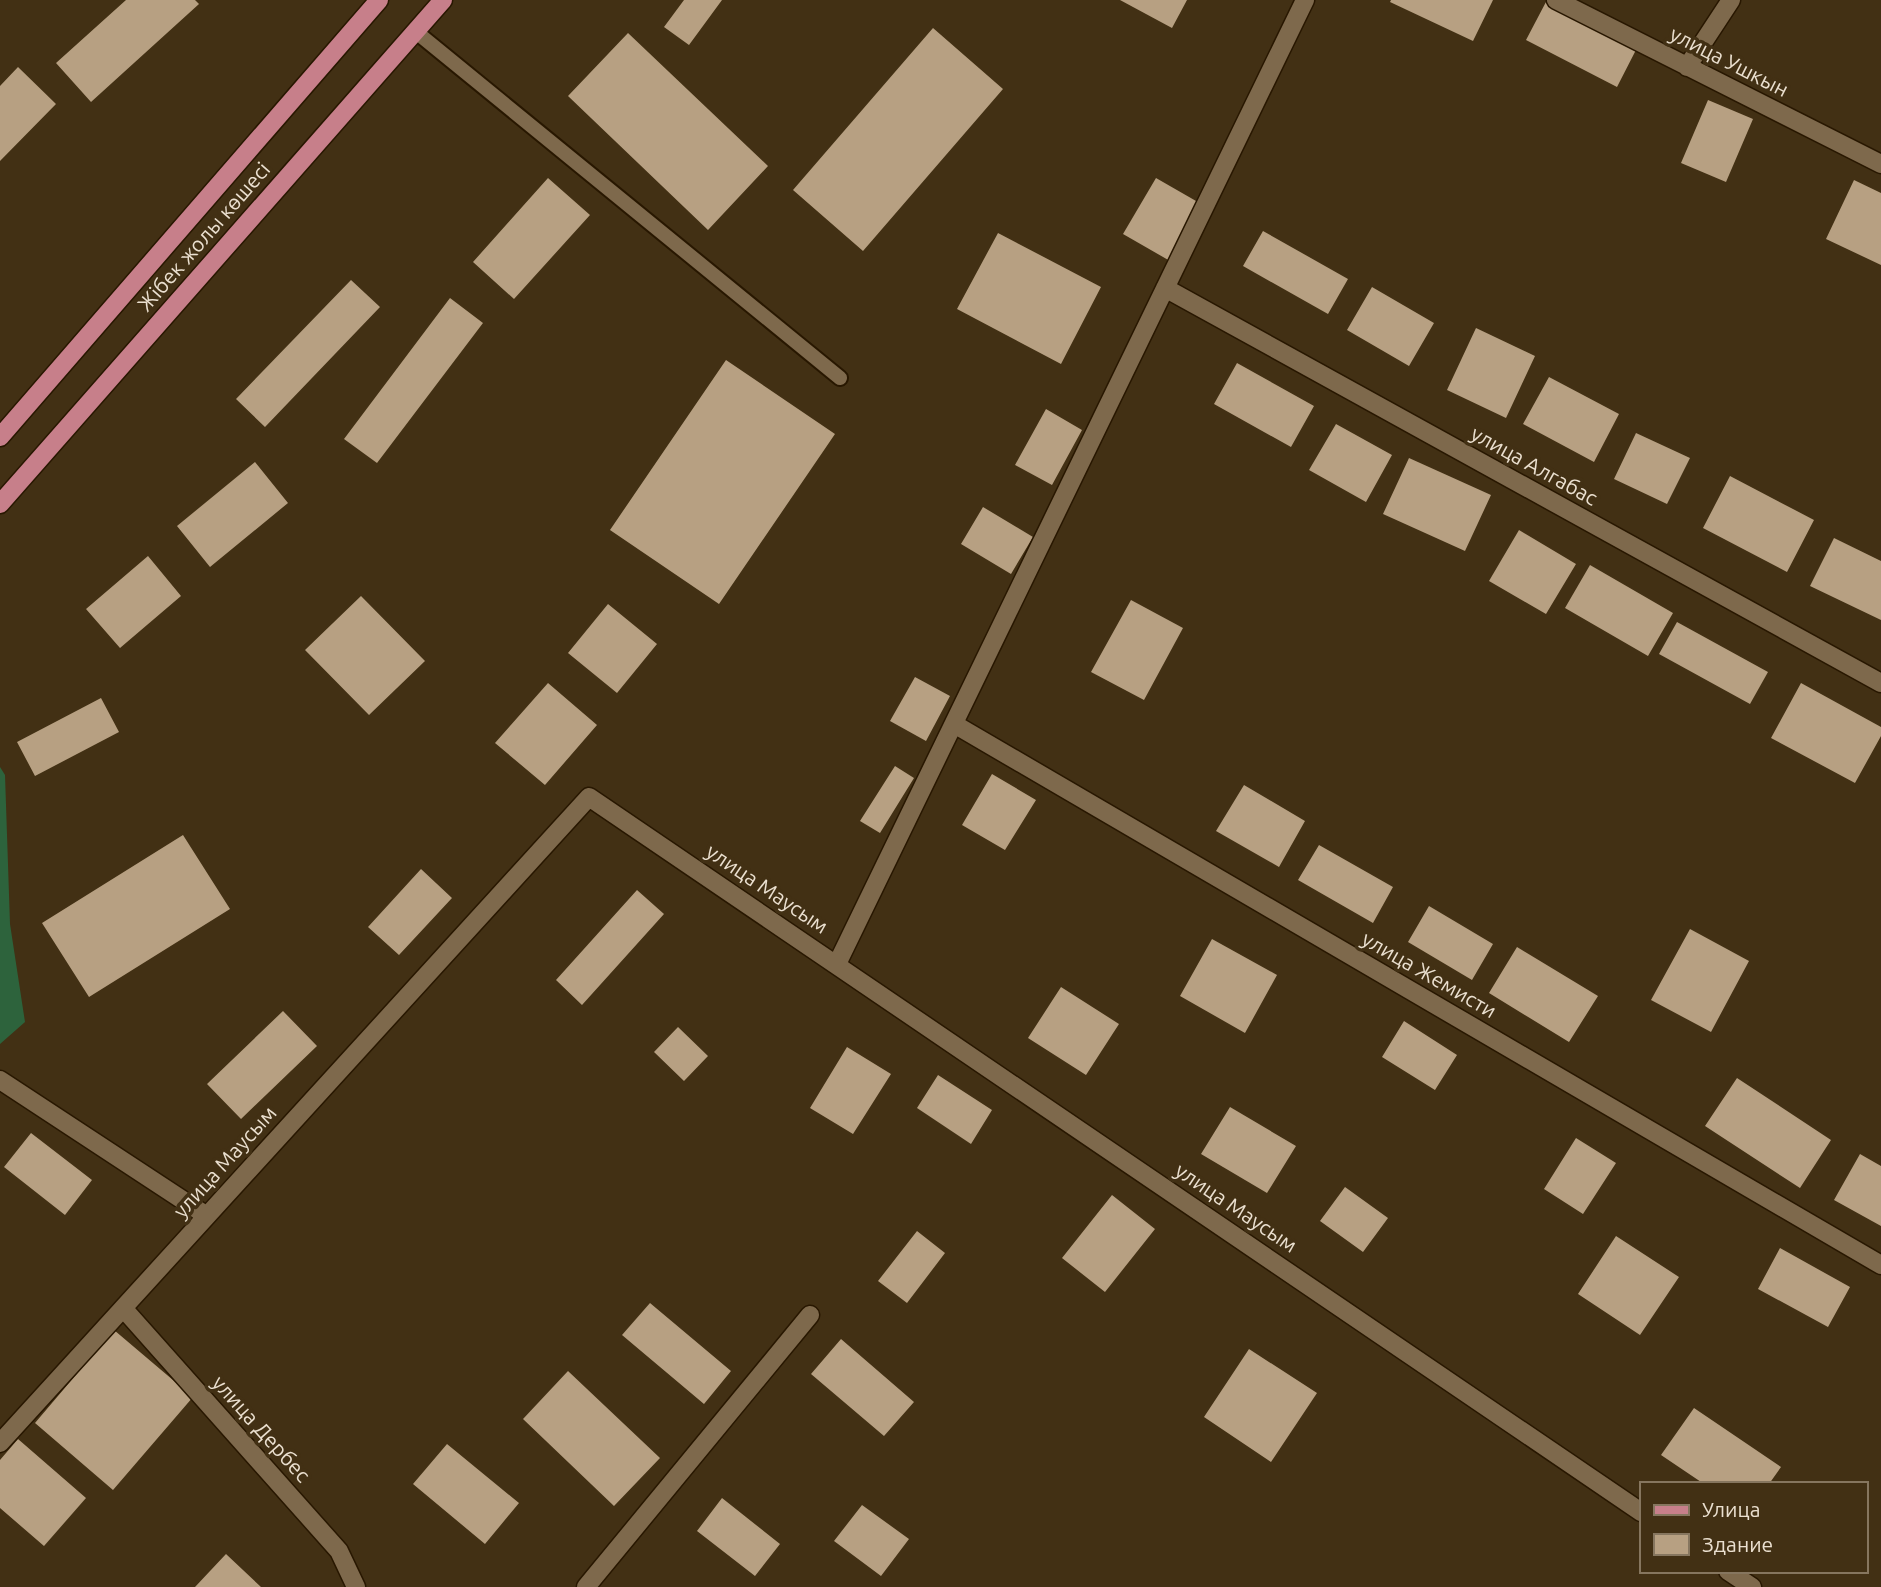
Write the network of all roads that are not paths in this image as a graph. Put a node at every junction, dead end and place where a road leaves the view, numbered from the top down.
1 (379, 0) edge
2 (443, 0) edge
3 (1305, 0) edge
4 (1556, 0) edge
5 (1731, 0) edge
6 (415, 31) junction
7 (1687, 66) junction
8 (1881, 164) edge
9 (1165, 288) junction
10 (840, 377) dead end
11 (0, 437) edge
12 (0, 504) edge
13 (1881, 683) edge
14 (954, 724) junction
15 (837, 964) junction
16 (0, 1080) edge
17 (207, 1216) junction
18 (1881, 1265) edge
19 (123, 1308) junction
20 (810, 1315) dead end
21 (0, 1443) edge
22 (1640, 1511) edge
23 (1731, 1573) edge
24 (356, 1587) edge
25 (586, 1587) edge
26 (1752, 1587) edge

1 - 11 main road, Жібек жолы көшесі
2 - 6 main road, Жібек жолы көшесі
3 - 9 street
4 - 7 street, улица Ушкын
5 - 7 street
6 - 10 lane
6 - 12 main road, Жібек жолы көшесі
7 - 8 street, улица Ушкын
9 - 13 street, улица Алгабас
9 - 14 street
14 - 15 street
14 - 18 street, улица Жемисти
15 - 17 street, улица Маусым
15 - 22 street, улица Маусым
16 - 17 street
17 - 19 street, улица Маусым
19 - 21 street, улица Маусым
19 - 24 street, улица Дербес
20 - 25 street
23 - 26 street

